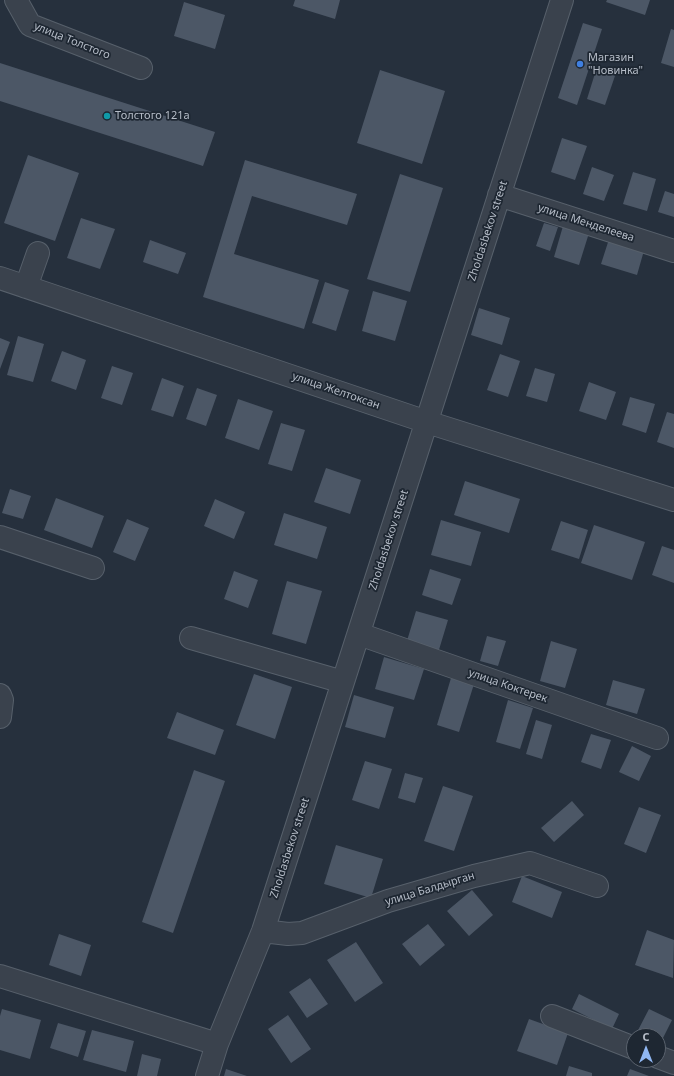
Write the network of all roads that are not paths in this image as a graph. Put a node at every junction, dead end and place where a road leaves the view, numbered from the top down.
1 (16, 0) edge
2 (562, 0) edge
3 (141, 68) dead end
4 (499, 195) junction
5 (674, 251) edge
6 (38, 253) dead end
7 (0, 278) edge
8 (26, 287) junction
9 (428, 422) junction
10 (674, 500) edge
11 (0, 537) edge
12 (93, 568) dead end
13 (359, 634) junction
14 (191, 638) dead end
15 (343, 682) junction
16 (0, 695) edge
17 (0, 717) edge
18 (657, 738) dead end
19 (597, 886) dead end
20 (263, 931) junction
21 (0, 976) edge
22 (552, 1016) dead end
23 (217, 1044) junction
24 (626, 1045) edge
25 (207, 1076) edge

1 - 3 street, улица Толстого
2 - 4 street, Zholdasbekov street
4 - 5 street, улица Менделеева
4 - 9 street, Zholdasbekov street
6 - 8 street
7 - 8 street, улица Желтоксан
8 - 9 street, улица Желтоксан
9 - 10 street, улица Желтоксан
9 - 13 street, Zholdasbekov street
11 - 12 street
13 - 15 street, Zholdasbekov street
13 - 18 street, улица Коктерек
14 - 15 street
15 - 20 street, Zholdasbekov street
16 - 17 street
19 - 20 street, улица Балдырган
20 - 23 street, Zholdasbekov street
21 - 23 street
22 - 24 street
23 - 25 street, Zholdasbekov street

